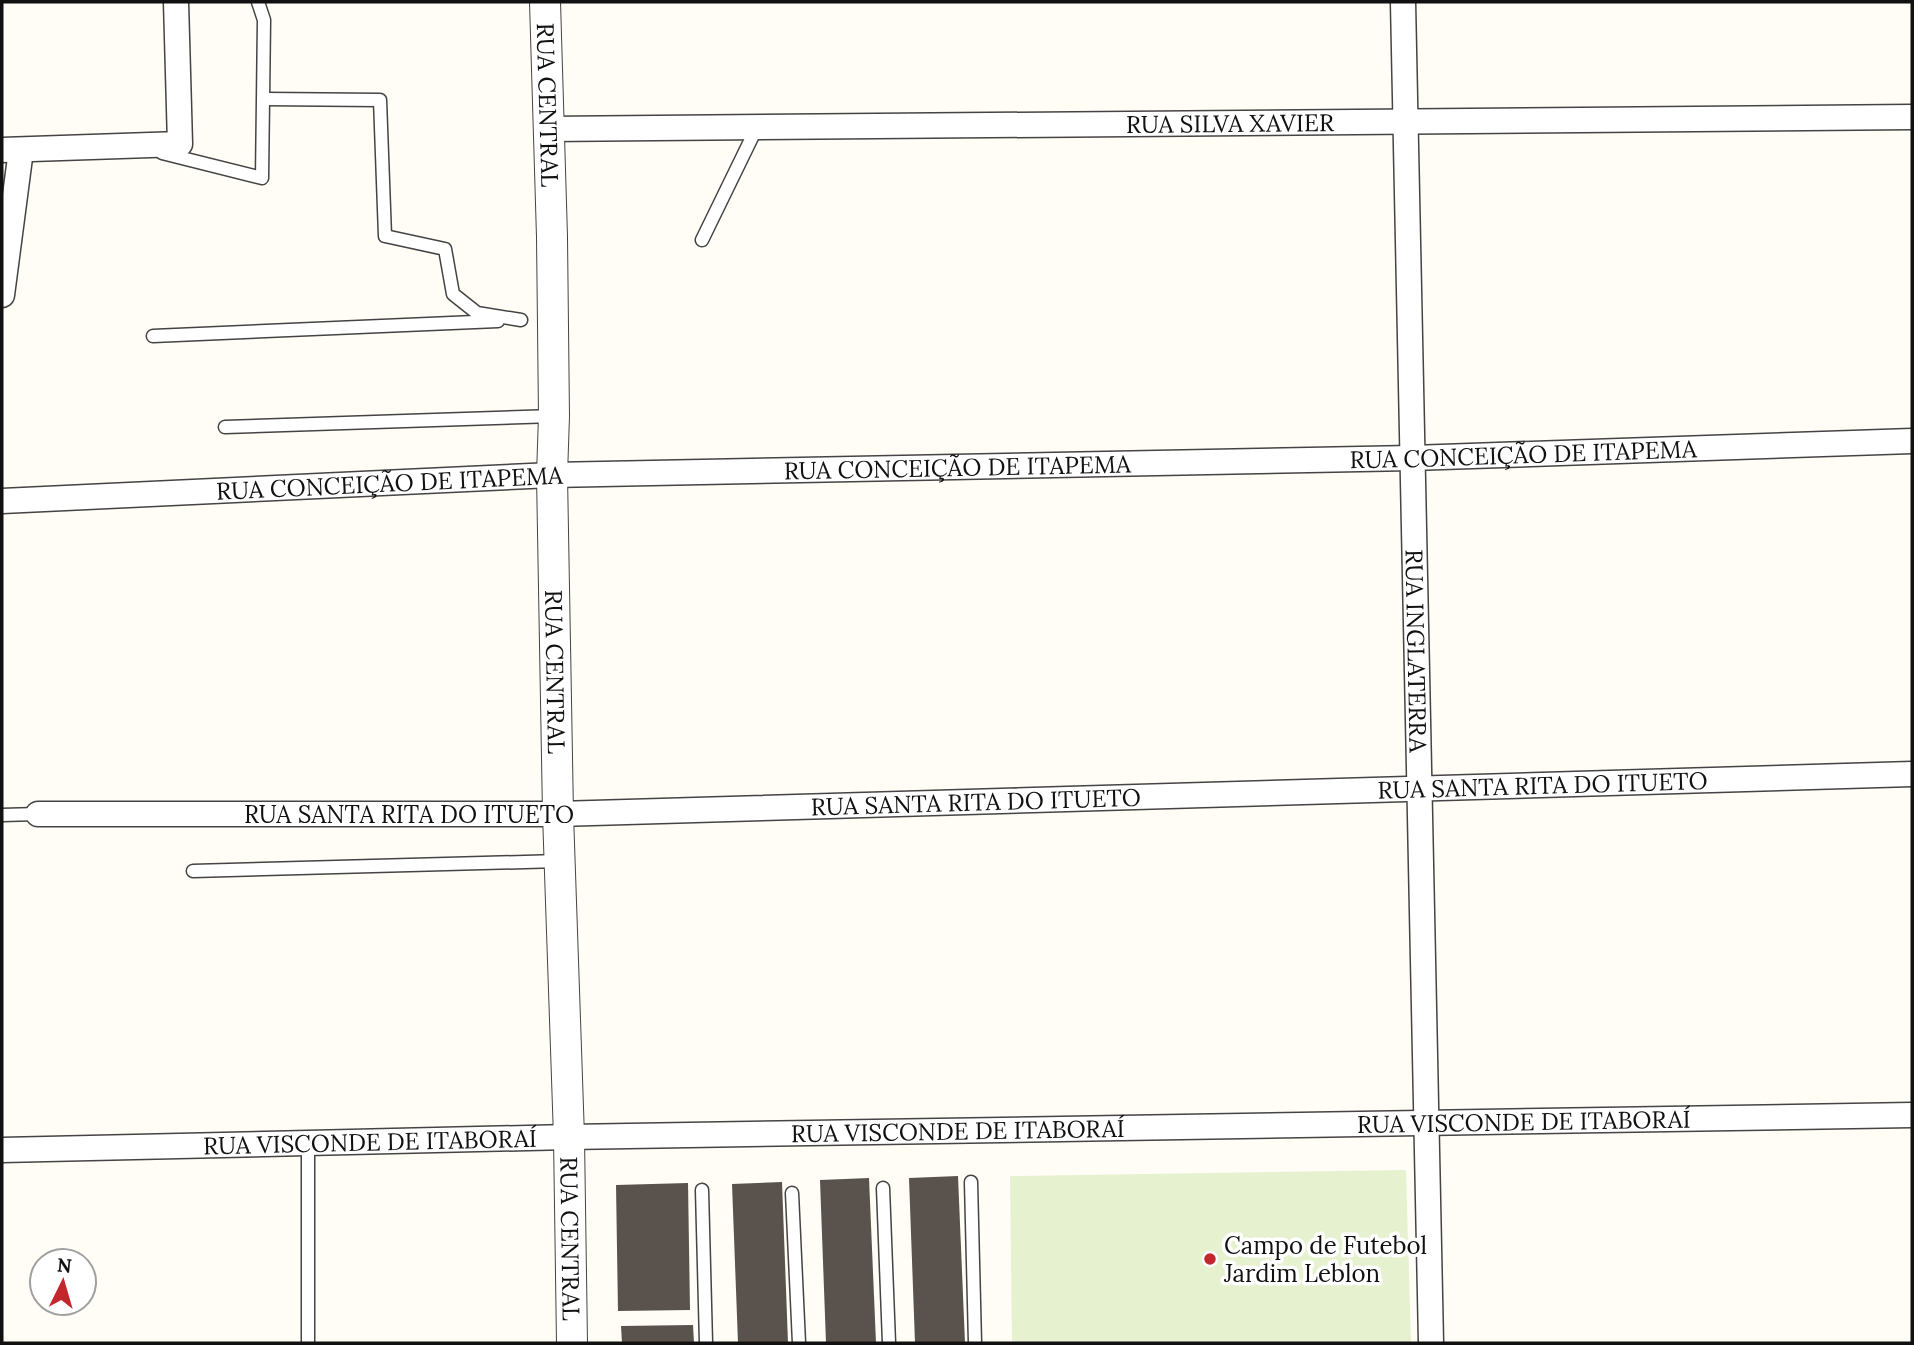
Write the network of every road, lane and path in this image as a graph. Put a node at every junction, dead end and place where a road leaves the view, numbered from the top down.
1 (176, 2) edge
2 (258, 2) edge
3 (545, 2) edge
4 (1403, 2) edge
5 (264, 99) junction
6 (1912, 117) edge
7 (1405, 120) junction
8 (757, 126) junction
9 (548, 129) junction
10 (132, 145) junction
11 (12, 150) edge
12 (702, 240) dead end
13 (2, 295) edge
14 (537, 324) junction
15 (153, 336) dead end
16 (554, 416) junction
17 (225, 427) dead end
18 (1912, 441) edge
19 (1412, 458) junction
20 (552, 475) junction
21 (2, 501) edge
22 (1912, 775) edge
23 (1419, 789) junction
24 (38, 814) joint
25 (558, 814) junction
26 (2, 816) edge
27 (559, 861) junction
28 (193, 871) dead end
29 (1912, 1115) edge
30 (1426, 1125) junction
31 (569, 1137) junction
32 (307, 1143) junction
33 (2, 1150) edge
34 (971, 1182) dead end
35 (883, 1188) dead end
36 (702, 1190) dead end
37 (792, 1193) dead end
38 (308, 1343) edge
39 (572, 1343) edge
40 (706, 1343) edge
41 (799, 1343) edge
42 (889, 1343) edge
43 (975, 1343) edge
44 (1431, 1343) edge

1 - 10 street
2 - 5 lane
3 - 9 street, RUA CENTRAL
4 - 7 street, RUA INGLATERRA
5 - 10 lane
5 - 14 lane
6 - 7 street, RUA SILVA XAVIER
7 - 8 street, RUA SILVA XAVIER
7 - 19 street, RUA INGLATERRA
8 - 9 street, RUA SILVA XAVIER
8 - 12 lane
9 - 14 street, RUA CENTRAL
10 - 11 street
11 - 13 street
14 - 15 lane
14 - 16 street, RUA CENTRAL
16 - 17 lane
16 - 20 street, RUA CENTRAL
18 - 19 street, RUA CONCEIÇÃO DE ITAPEMA
19 - 20 street, RUA CONCEIÇÃO DE ITAPEMA
19 - 23 street, RUA INGLATERRA
20 - 21 street, RUA CONCEIÇÃO DE ITAPEMA
20 - 25 street, RUA CENTRAL
22 - 23 street, RUA SANTA RITA DO ITUETO
23 - 25 street, RUA SANTA RITA DO ITUETO
23 - 30 street, RUA INGLATERRA
24 - 25 street, RUA SANTA RITA DO ITUETO
24 - 26 lane
25 - 27 street, RUA CENTRAL
27 - 28 lane
27 - 31 street, RUA CENTRAL
29 - 30 street, RUA VISCONDE DE ITABORAÍ
30 - 31 street, RUA VISCONDE DE ITABORAÍ
30 - 44 street, RUA INGLATERRA
31 - 32 street, RUA VISCONDE DE ITABORAÍ
31 - 39 street, RUA CENTRAL
32 - 33 street, RUA VISCONDE DE ITABORAÍ
32 - 38 lane
34 - 43 lane
35 - 42 lane
36 - 40 lane
37 - 41 lane

